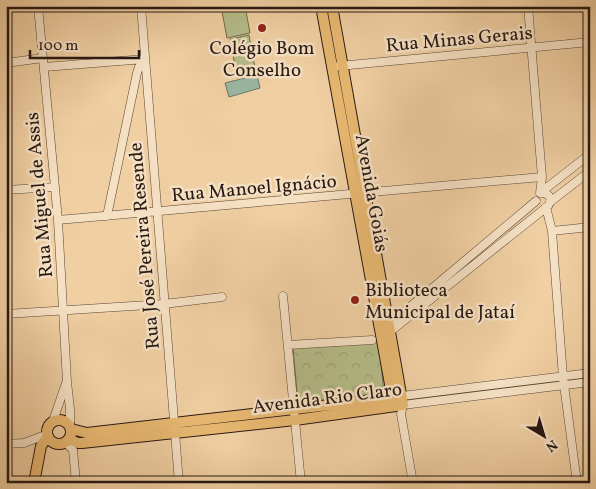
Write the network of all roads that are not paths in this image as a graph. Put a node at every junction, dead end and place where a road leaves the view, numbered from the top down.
1 (38, 6) edge
2 (141, 6) edge
3 (321, 6) edge
4 (332, 6) edge
5 (528, 6) edge
6 (590, 42) edge
7 (532, 48) junction
8 (43, 58) junction
9 (145, 58) junction
10 (6, 62) edge
11 (44, 67) junction
12 (337, 67) junction
13 (590, 154) edge
14 (590, 171) edge
15 (542, 177) junction
16 (55, 187) junction
17 (6, 190) edge
18 (542, 193) junction
19 (360, 194) junction
20 (536, 201) junction
21 (547, 206) junction
22 (157, 212) junction
23 (107, 216) junction
24 (58, 220) junction
25 (590, 227) edge
26 (552, 231) junction
27 (283, 296) dead end
28 (222, 297) dead end
29 (164, 304) junction
30 (63, 311) junction
31 (6, 314) edge
32 (382, 333) junction
33 (288, 346) junction
34 (590, 373) edge
35 (563, 381) junction
36 (67, 382) junction
37 (590, 382) edge
38 (523, 386) junction
39 (447, 391) junction
40 (449, 399) junction
41 (398, 404) junction
42 (294, 414) junction
43 (54, 421) junction
44 (174, 429) junction
45 (69, 434) junction
46 (49, 437) junction
47 (6, 444) edge
48 (34, 483) edge
49 (76, 483) edge
50 (178, 483) edge
51 (302, 483) edge
52 (413, 483) edge
53 (577, 483) edge

1 - 8 street, Rua Miguel de Assis
2 - 9 street, Rua José Pereira Resende
3 - 12 main road, Avenida Goiás
4 - 12 main road, Avenida Goiás
5 - 7 street
6 - 7 street, Rua Minas Gerais
7 - 12 street, Rua Minas Gerais
7 - 15 street
8 - 10 street
8 - 11 street, Rua Miguel de Assis
9 - 11 street
9 - 22 street, Rua José Pereira Resende
9 - 23 street
11 - 16 street, Rua Miguel de Assis
12 - 19 main road, Avenida Goiás
13 - 18 street
14 - 21 street
15 - 18 street
15 - 19 street, Rua Manoel Ignácio
16 - 17 street
16 - 24 street, Rua Miguel de Assis
18 - 20 street
18 - 21 street
19 - 22 street, Rua Manoel Ignácio
19 - 32 main road, Avenida Goiás
20 - 21 street
20 - 32 street
21 - 26 street
21 - 32 street
22 - 23 street, Rua Manoel Ignácio
22 - 29 street, Rua José Pereira Resende
23 - 24 street, Rua Manoel Ignácio
24 - 30 street, Rua Miguel de Assis
25 - 26 street
26 - 35 street
27 - 33 street
28 - 29 street
29 - 30 street
29 - 44 street, Rua José Pereira Resende
30 - 31 street
30 - 36 street, Rua Miguel de Assis
32 - 33 street
32 - 41 main road, Avenida Goiás
33 - 42 street
34 - 35 street, Avenida Rio Claro
35 - 37 street, Avenida Rio Claro
35 - 38 street, Avenida Rio Claro
35 - 53 street
36 - 43 street, Rua Miguel de Assis
36 - 45 street, Rua Miguel de Assis
38 - 39 street, Avenida Rio Claro
38 - 40 street, Avenida Rio Claro
39 - 40 street
39 - 41 street, Avenida Rio Claro
40 - 41 street, Avenida Rio Claro
41 - 42 main road, Avenida Rio Claro
41 - 52 street, Avenida Goiás
42 - 44 main road, Avenida Rio Claro
42 - 51 street
43 - 45 main road
43 - 46 main road
44 - 45 main road, Avenida Rio Claro
44 - 50 street, Rua José Pereira Resende
45 - 46 main road
45 - 49 street, Rua Miguel de Assis
46 - 47 street
46 - 48 main road

